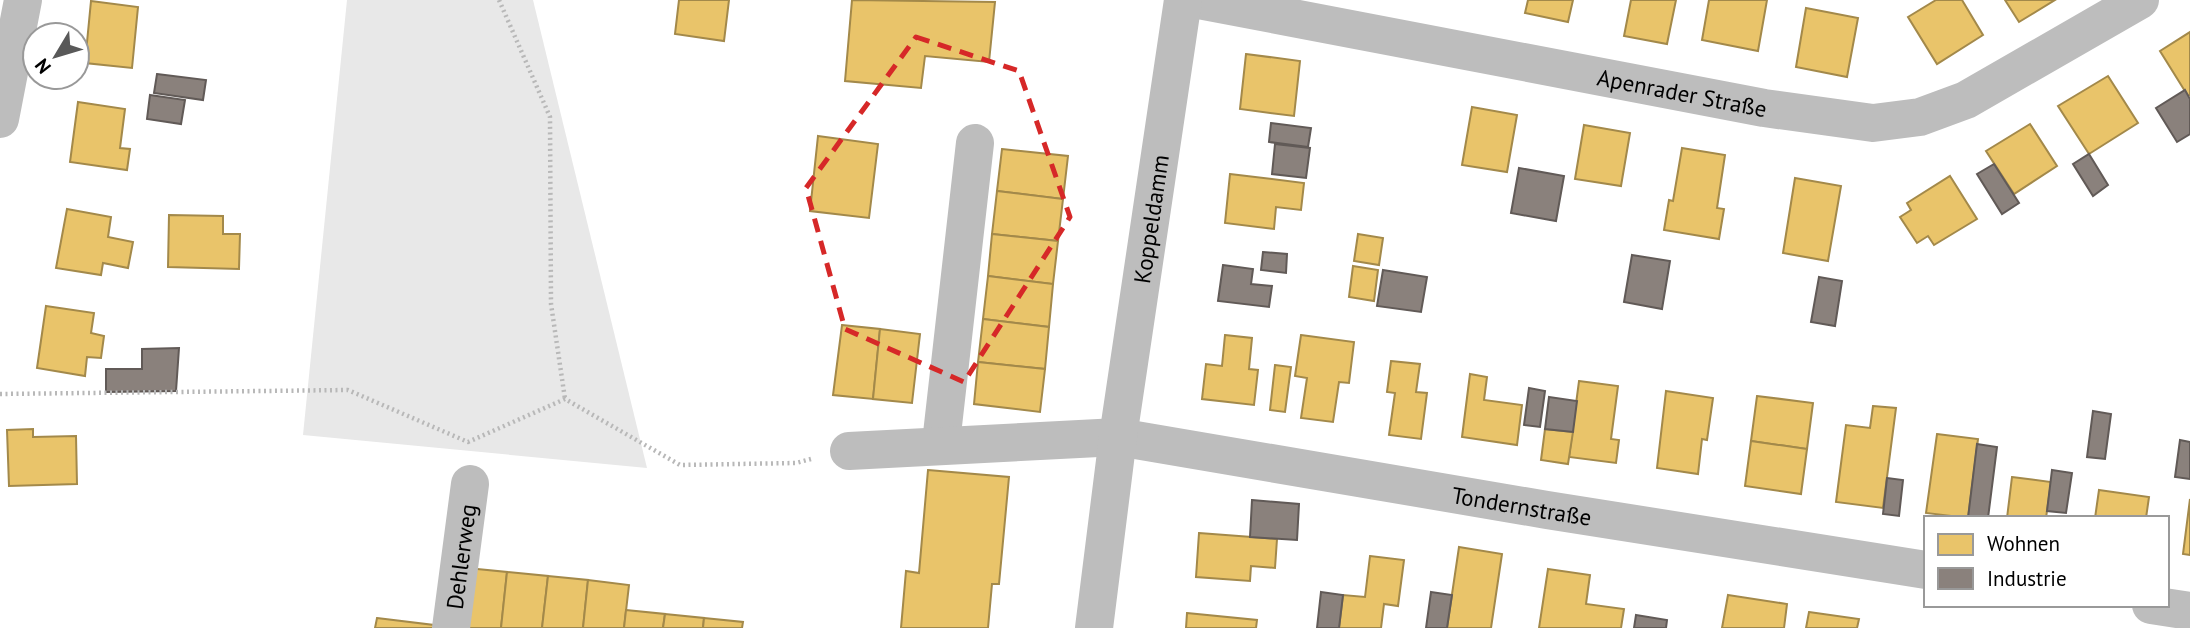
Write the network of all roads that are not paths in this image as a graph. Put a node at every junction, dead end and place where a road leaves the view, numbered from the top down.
1 (23, 0) edge
2 (1183, 0) edge
3 (1199, 0) edge
4 (2140, 0) edge
5 (0, 119) edge
6 (975, 143) dead end
7 (1118, 436) junction
8 (941, 443) junction
9 (849, 451) road end
10 (470, 484) dead end
11 (1924, 570) edge
12 (2164, 607) edge
13 (2190, 611) edge
14 (451, 628) edge
15 (1094, 628) edge

1 - 5 street
2 - 7 street, Koppeldamm
3 - 4 street, Apenrader Straße
6 - 8 street
7 - 8 street
7 - 11 street, Tondernstraße
7 - 15 street, Koppeldamm
8 - 9 street
10 - 14 street, Dehlerweg
12 - 13 street

